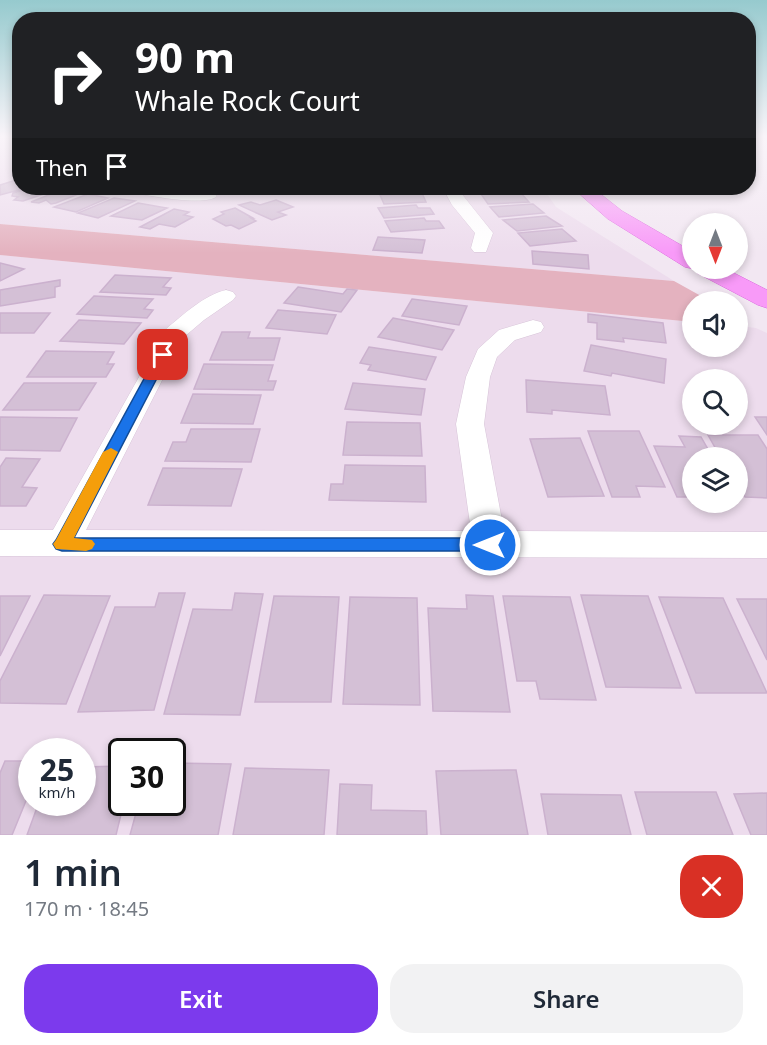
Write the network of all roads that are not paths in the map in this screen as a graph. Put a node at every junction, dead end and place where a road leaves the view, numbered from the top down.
1 (193, 195) edge
2 (454, 195) edge
3 (591, 195) edge
4 (622, 195) edge
5 (209, 196) dead end
6 (682, 233) edge
7 (480, 248) dead end
8 (682, 255) edge
9 (748, 269) edge
10 (767, 278) edge
11 (726, 279) edge
12 (226, 296) dead end
13 (767, 300) edge
14 (533, 327) dead end
15 (0, 543) edge
16 (62, 544) junction
17 (490, 545) junction
18 (767, 545) edge

1 - 5 street
2 - 7 street
3 - 8 main road
4 - 6 main road
9 - 10 main road
11 - 13 main road
12 - 16 street
14 - 17 street
15 - 16 street
16 - 17 street
17 - 18 street

